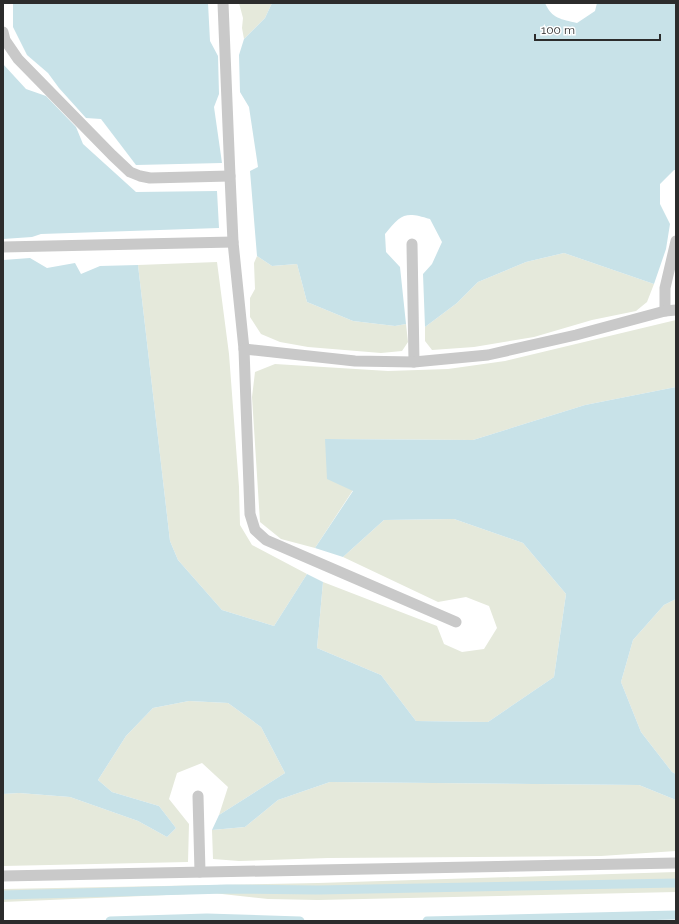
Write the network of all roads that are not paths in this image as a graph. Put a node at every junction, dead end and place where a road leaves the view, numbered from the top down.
1 (223, 3) edge
2 (3, 32) edge
3 (230, 176) junction
4 (676, 241) edge
5 (233, 242) junction
6 (412, 244) dead end
7 (3, 247) edge
8 (671, 310) edge
9 (244, 349) junction
10 (414, 362) junction
11 (456, 622) dead end
12 (198, 796) dead end
13 (676, 863) edge
14 (200, 872) junction
15 (3, 876) edge

1 - 3 lane
2 - 3 lane
3 - 5 lane
4 - 8 lane
5 - 7 lane
5 - 9 lane
6 - 10 lane
8 - 10 lane
9 - 10 lane
9 - 11 lane
12 - 14 lane
13 - 14 lane
14 - 15 lane

